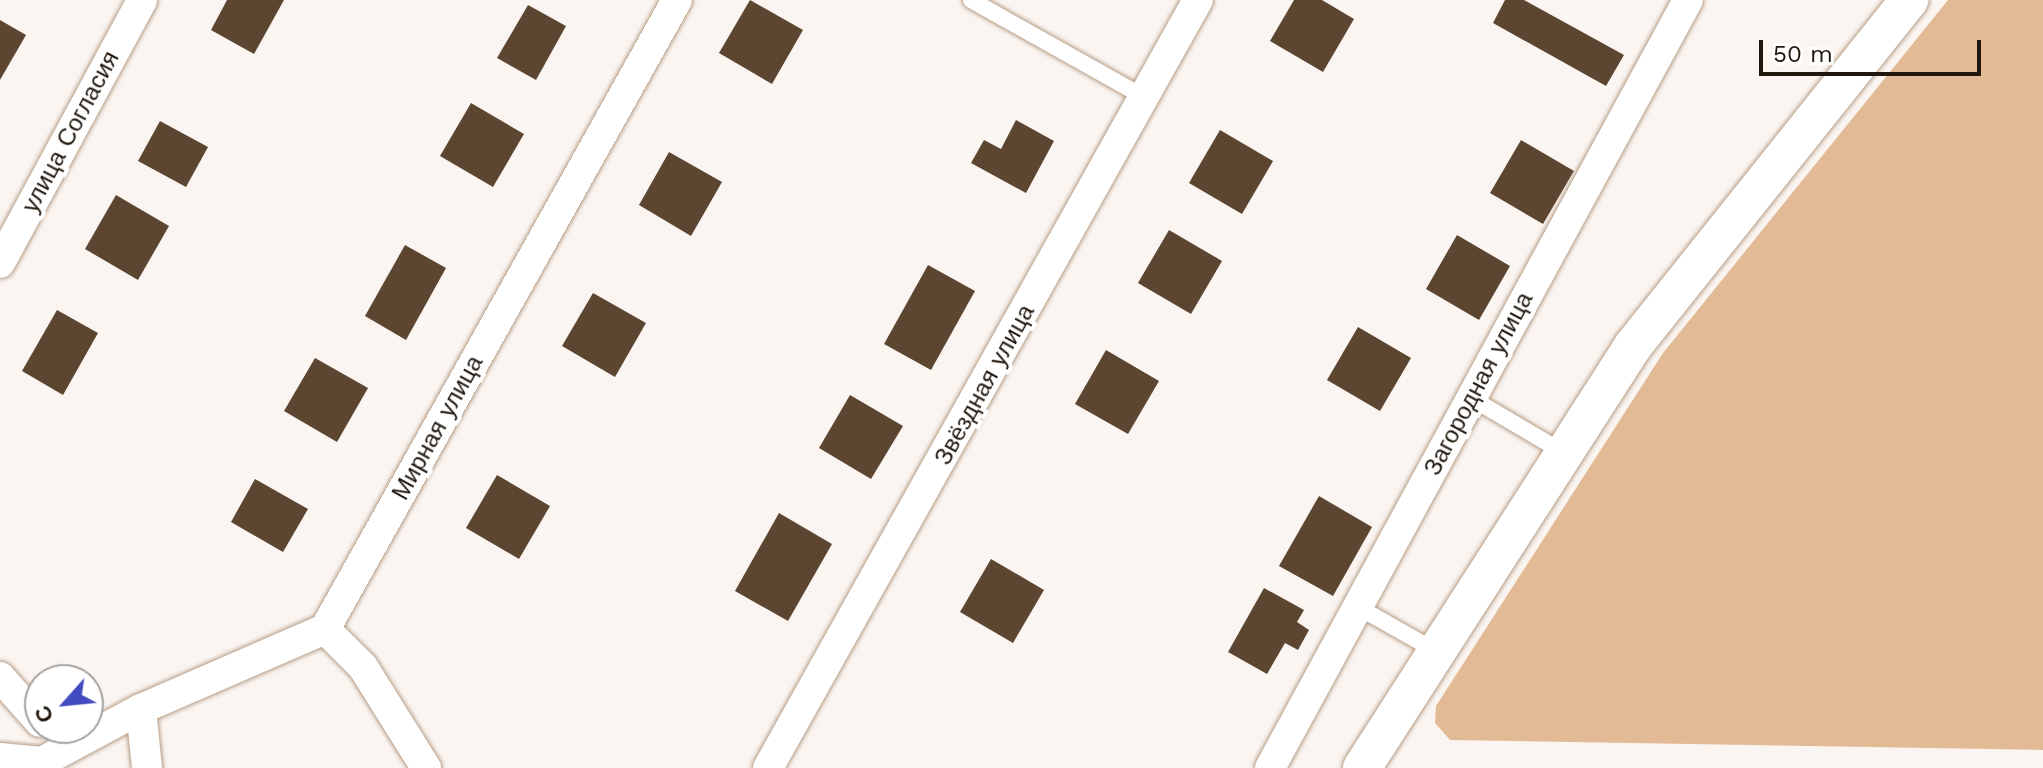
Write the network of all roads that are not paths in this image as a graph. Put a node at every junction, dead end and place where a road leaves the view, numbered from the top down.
1 (142, 0) edge
2 (677, 0) edge
3 (971, 0) edge
4 (1198, 0) edge
5 (1688, 0) edge
6 (1909, 0) edge
7 (1144, 97) junction
8 (0, 263) edge
9 (1471, 398) junction
10 (1561, 451) junction
11 (1358, 607) junction
12 (325, 629) junction
13 (1434, 650) junction
14 (0, 677) edge
15 (24, 704) edge
16 (141, 709) junction
17 (61, 749) edge
18 (0, 758) edge
19 (147, 768) edge
20 (426, 768) edge
21 (768, 768) edge
22 (1270, 768) edge
23 (1362, 768) edge

1 - 8 street, улица Согласия
2 - 12 street, Мирная улица
3 - 7 lane
4 - 7 street, Звёздная улица
5 - 9 street, Загородная улица
6 - 10 street
7 - 21 street, Звёздная улица
9 - 10 lane
9 - 11 street, Загородная улица
10 - 13 street
11 - 13 lane
11 - 22 street, Загородная улица
12 - 16 street
12 - 20 street
13 - 23 street
14 - 15 street
16 - 17 street
16 - 19 street
17 - 18 street

